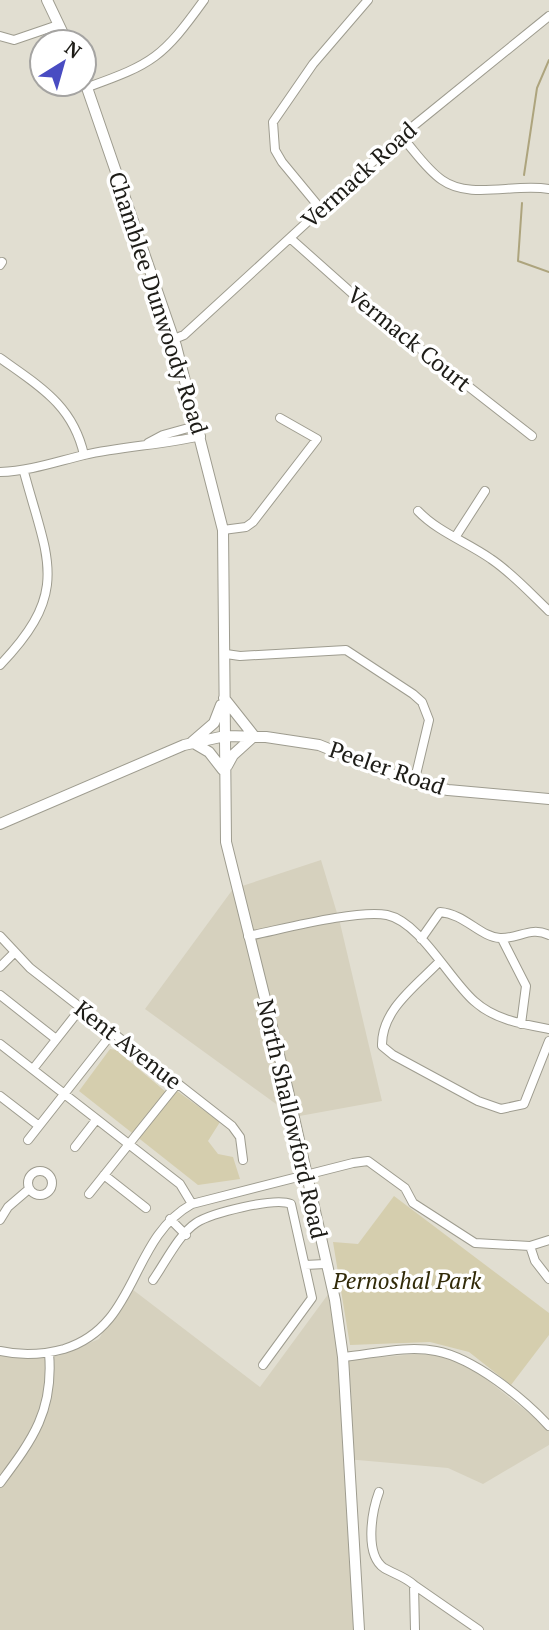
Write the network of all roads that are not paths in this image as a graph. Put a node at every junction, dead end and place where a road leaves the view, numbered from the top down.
1 (47, 0) edge
2 (204, 0) edge
3 (368, 0) edge
4 (549, 16) edge
5 (58, 25) junction
6 (60, 28) edge
7 (0, 36) edge
8 (98, 79) edge
9 (91, 98) edge
10 (401, 136) junction
11 (549, 189) edge
12 (320, 208) junction
13 (290, 238) junction
14 (174, 339) junction
15 (0, 358) edge
16 (280, 418) dead end
17 (200, 431) junction
18 (532, 436) dead end
19 (84, 455) junction
20 (24, 471) junction
21 (0, 472) edge
22 (485, 491) dead end
23 (418, 511) dead end
24 (223, 530) junction
25 (456, 536) junction
26 (549, 611) edge
27 (226, 654) junction
28 (2, 660) edge
29 (224, 698) junction
30 (225, 736) junction
31 (254, 736) junction
32 (192, 742) junction
33 (225, 772) junction
34 (414, 783) junction
35 (549, 799) edge
36 (0, 824) edge
37 (549, 935) edge
38 (0, 936) edge
39 (248, 936) junction
40 (421, 939) junction
41 (502, 939) junction
42 (15, 952) junction
43 (439, 962) junction
44 (0, 967) edge
45 (0, 995) edge
46 (81, 1008) junction
47 (521, 1024) junction
48 (549, 1029) edge
49 (113, 1032) junction
50 (57, 1039) junction
51 (549, 1041) edge
52 (0, 1044) edge
53 (33, 1069) junction
54 (177, 1084) junction
55 (64, 1093) junction
56 (0, 1096) edge
57 (96, 1120) junction
58 (39, 1126) junction
59 (28, 1140) dead end
60 (129, 1144) junction
61 (75, 1147) dead end
62 (243, 1160) dead end
63 (304, 1174) junction
64 (104, 1175) junction
65 (29, 1189) dead end
66 (89, 1194) dead end
67 (192, 1203) junction
68 (146, 1209) dead end
69 (170, 1219) junction
70 (0, 1220) edge
71 (186, 1235) junction
72 (549, 1240) edge
73 (530, 1246) junction
74 (325, 1264) junction
75 (305, 1265) junction
76 (549, 1279) edge
77 (153, 1280) dead end
78 (0, 1351) edge
79 (49, 1353) junction
80 (343, 1357) junction
81 (263, 1365) dead end
82 (548, 1423) edge
83 (0, 1483) edge
84 (379, 1492) dead end
85 (414, 1585) junction
86 (359, 1630) edge
87 (415, 1630) edge
88 (479, 1630) edge

1 - 5 street
2 - 8 street
3 - 12 street
4 - 10 street, Vermack Road
5 - 6 street
5 - 7 street
9 - 14 street, Chamblee Dunwoody Road
10 - 11 street
10 - 12 street, Vermack Road
12 - 13 street, Vermack Road
13 - 14 street, Vermack Road
13 - 18 street, Vermack Court
14 - 17 street, Chamblee Dunwoody Road
15 - 19 street
16 - 24 street
17 - 19 street
17 - 24 street, Chamblee Dunwoody Road
19 - 20 street
20 - 21 street
20 - 28 street
22 - 25 street
23 - 25 street
24 - 27 street, Chamblee Dunwoody Road
25 - 26 street
27 - 29 street
27 - 34 street
29 - 30 street
29 - 31 street
29 - 32 street
30 - 31 street, Peeler Road
30 - 32 street
30 - 33 street, North Shallowford Road
31 - 33 street
31 - 34 street, Peeler Road
32 - 33 street
32 - 36 street
33 - 39 street, North Shallowford Road
34 - 35 street, Peeler Road
37 - 41 street
38 - 42 street, Kent Avenue
39 - 40 street
39 - 63 street, North Shallowford Road
40 - 41 street
40 - 43 street
41 - 47 street
42 - 44 street
42 - 46 street, Kent Avenue
43 - 47 street
43 - 51 street
45 - 50 street
46 - 49 street, Kent Avenue
46 - 50 street
47 - 48 street
49 - 54 street, Kent Avenue
49 - 55 street
50 - 53 street
52 - 53 street
53 - 55 street
54 - 60 street
54 - 62 street, Kent Avenue
55 - 57 street
55 - 58 street
56 - 58 street
57 - 60 street
57 - 61 street
58 - 59 street
60 - 64 street
60 - 67 street
63 - 67 street
63 - 73 street
63 - 74 street, North Shallowford Road
64 - 66 street
64 - 68 street
65 - 70 street
67 - 69 street
69 - 71 street
69 - 79 street
71 - 75 street
71 - 77 street
72 - 73 street
73 - 76 street
74 - 75 street
74 - 80 street, North Shallowford Road
75 - 81 street
78 - 79 street
79 - 83 street
80 - 82 street
80 - 86 street, North Shallowford Road
84 - 85 street
85 - 87 street
85 - 88 street

